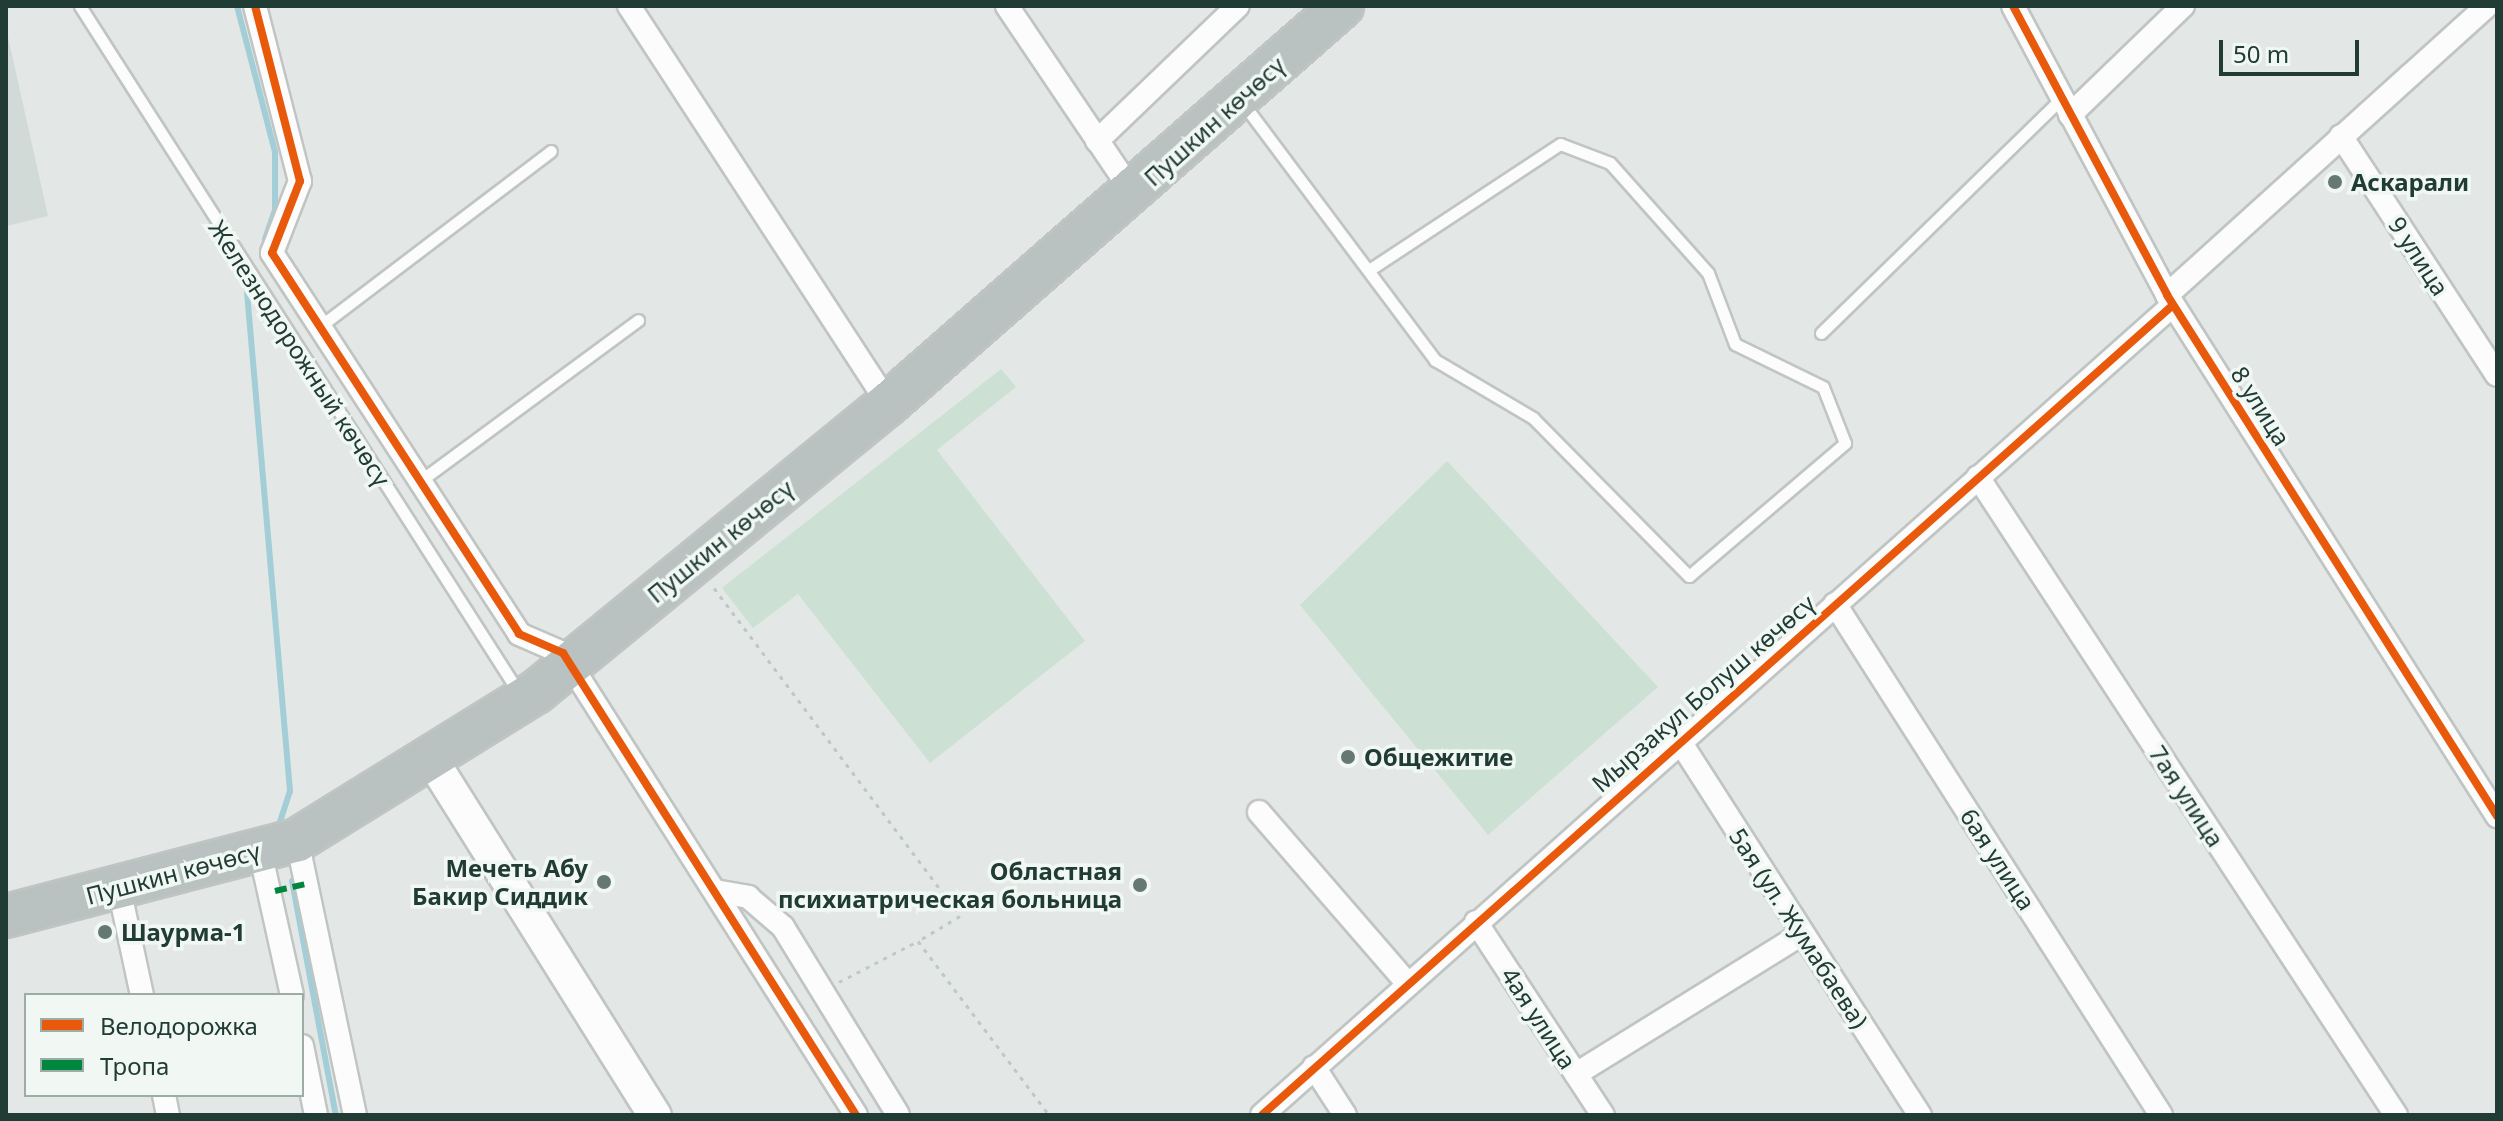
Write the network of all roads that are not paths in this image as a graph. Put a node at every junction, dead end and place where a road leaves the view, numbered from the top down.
1 (80, 6) edge
2 (255, 6) edge
3 (629, 6) edge
4 (1007, 6) edge
5 (1238, 6) edge
6 (1342, 6) edge
7 (2013, 6) edge
8 (2183, 6) edge
9 (2487, 6) edge
10 (1239, 98) junction
11 (2066, 106) junction
12 (2341, 136) junction
13 (1097, 141) junction
14 (551, 151) dead end
15 (1133, 193) junction
16 (1369, 270) junction
17 (2170, 300) junction
18 (638, 320) dead end
19 (319, 327) junction
20 (1821, 333) dead end
21 (2497, 375) edge
22 (888, 404) junction
23 (1978, 477) junction
24 (420, 481) junction
25 (1835, 604) junction
26 (568, 663) junction
27 (522, 699) junction
28 (1679, 740) junction
29 (430, 757) junction
30 (1259, 812) dead end
31 (2497, 816) edge
32 (278, 846) junction
33 (119, 888) junction
34 (715, 891) junction
35 (6, 916) edge
36 (1476, 922) junction
37 (1802, 934) junction
38 (1407, 983) junction
39 (142, 993) edge
40 (292, 993) edge
41 (304, 1056) edge
42 (1314, 1067) junction
43 (1576, 1074) junction
44 (1918, 1114) edge
45 (316, 1115) edge
46 (355, 1115) edge
47 (655, 1115) edge
48 (856, 1115) edge
49 (898, 1115) edge
50 (1262, 1115) edge
51 (1345, 1115) edge
52 (1603, 1115) edge
53 (2161, 1115) edge
54 (2396, 1115) edge

1 - 27 lane, Железнодорожный көчөсү
2 - 19 street
3 - 22 street
4 - 13 street
5 - 13 street
6 - 10 highway, Пушкин көчөсү
7 - 11 street, 8 улица
8 - 11 street
9 - 12 street, Мырзакул Болуш көчөсү
10 - 15 highway, Пушкин көчөсү
10 - 16 lane
11 - 17 street, 8 улица
11 - 20 lane
12 - 17 street, Мырзакул Болуш көчөсү
12 - 21 street, 9 улица
13 - 15 street
14 - 19 lane
15 - 22 highway, Пушкин көчөсү
16 - 16 lane
17 - 23 street, Мырзакул Болуш көчөсү
17 - 31 street, 8 улица
18 - 24 lane
19 - 24 street
22 - 26 highway, Пушкин көчөсү
23 - 25 street, Мырзакул Болуш көчөсү
23 - 54 street, 7ая улица
24 - 26 street
25 - 28 street, Мырзакул Болуш көчөсү
25 - 53 street, 6ая улица
26 - 27 highway, Пушкин көчөсү
26 - 34 street
27 - 29 highway, Пушкин көчөсү
28 - 36 street, Мырзакул Болуш көчөсү
28 - 37 street, 5ая (ул. Жумабаева)
29 - 32 highway, Пушкин көчөсү
29 - 47 street
30 - 38 street
32 - 33 highway, Пушкин көчөсү
32 - 40 street
32 - 46 street
33 - 35 highway, Пушкин көчөсү
33 - 39 street
34 - 48 street
34 - 49 street
36 - 38 street, Мырзакул Болуш көчөсү
36 - 43 street, 4ая улица
37 - 43 street
37 - 44 street, 5ая (ул. Жумабаева)
38 - 42 street, Мырзакул Болуш көчөсү
41 - 45 street
42 - 50 street, Мырзакул Болуш көчөсү
42 - 51 street
43 - 52 street, 4ая улица

